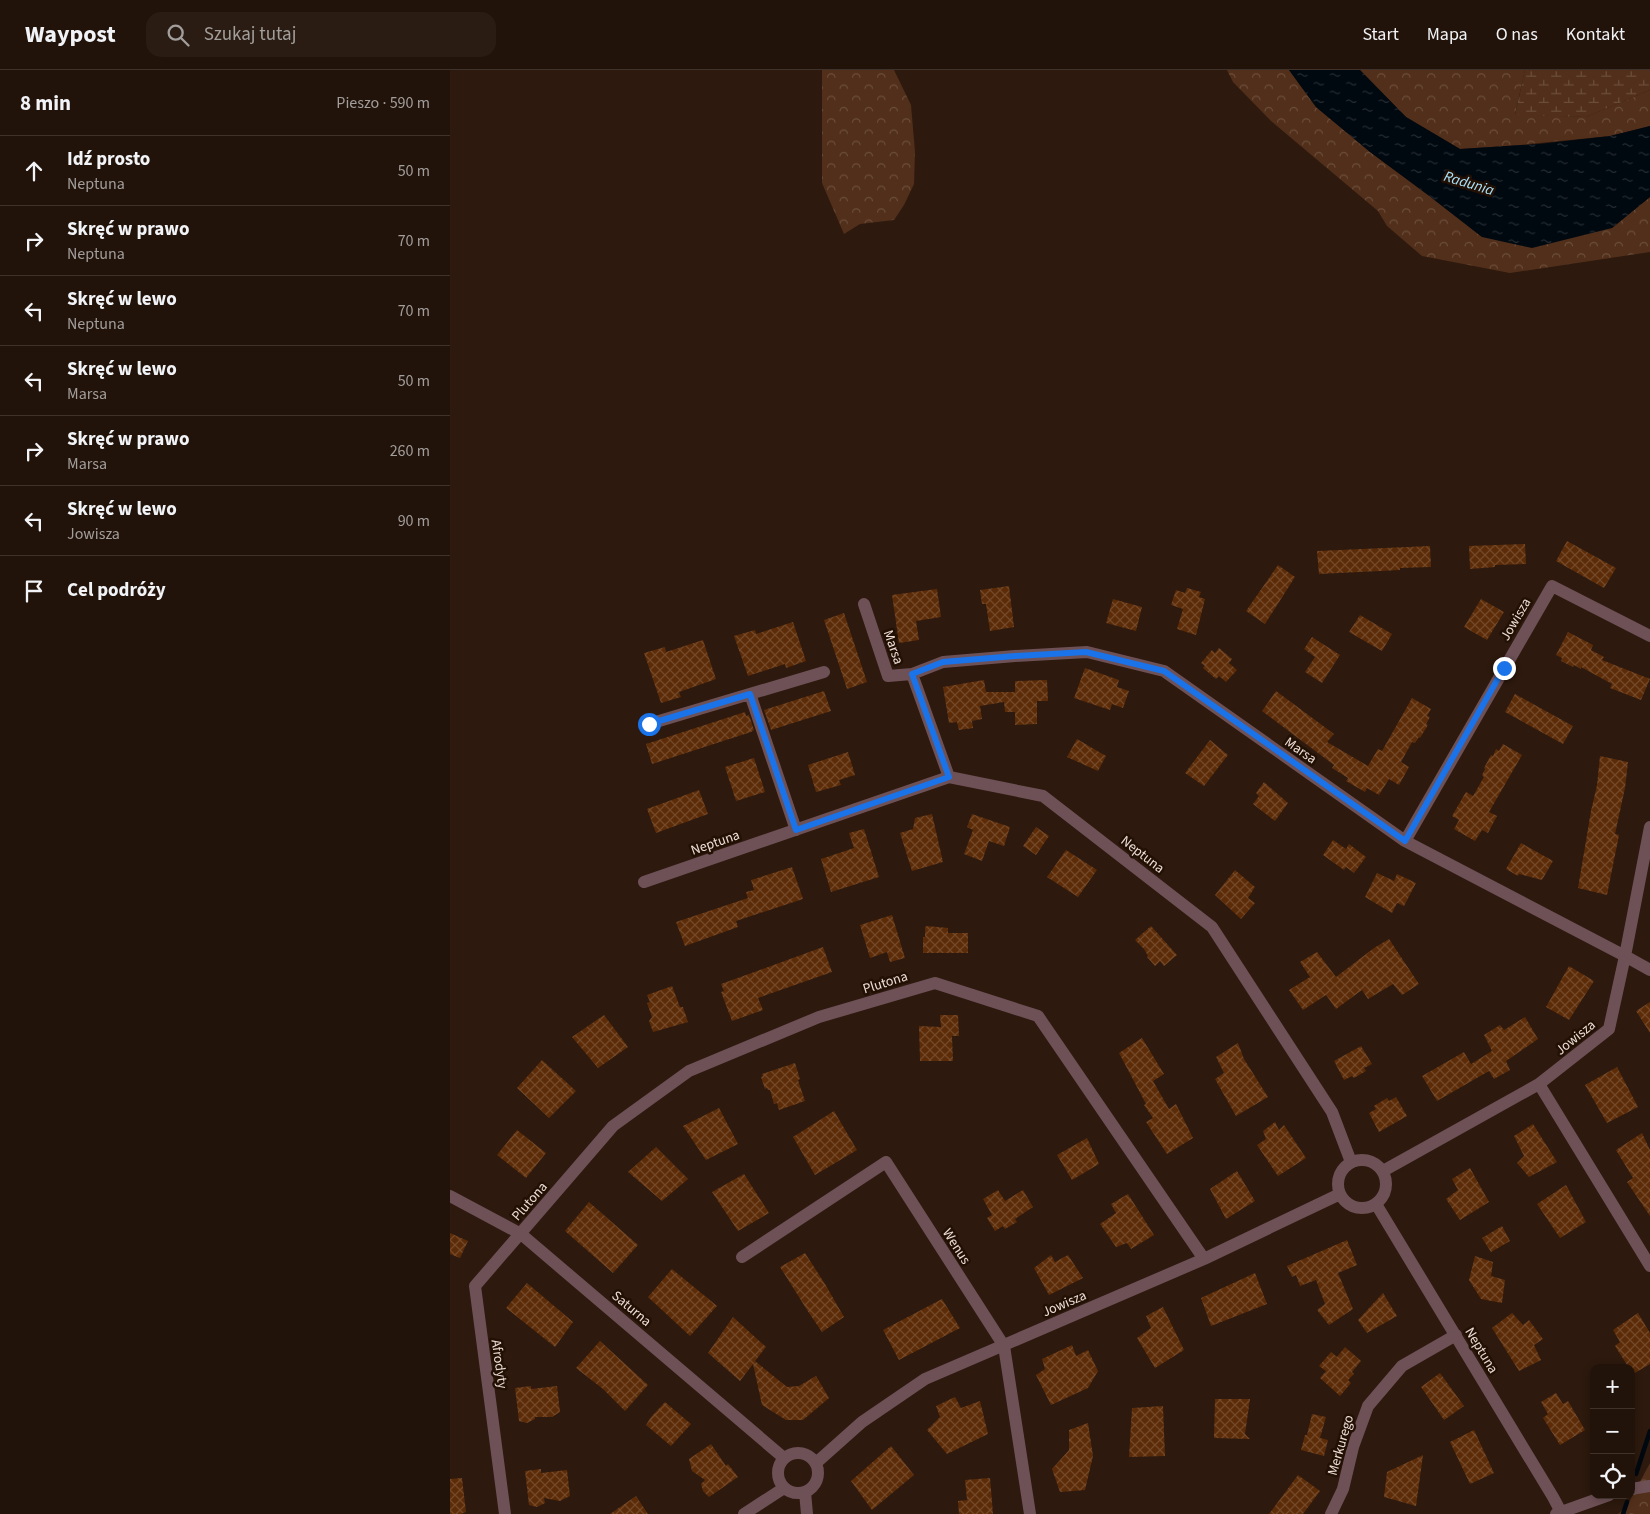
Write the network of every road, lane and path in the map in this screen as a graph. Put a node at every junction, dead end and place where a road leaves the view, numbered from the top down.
1 (864, 604) dead end
2 (1650, 636) edge
3 (824, 672) dead end
4 (912, 674) junction
5 (750, 694) junction
6 (649, 724) dead end
7 (949, 777) junction
8 (1650, 827) edge
9 (796, 830) junction
10 (1405, 841) junction
11 (644, 882) dead end
12 (1626, 956) junction
13 (1650, 970) edge
14 (1539, 1084) junction
15 (1351, 1162) junction
16 (1384, 1171) junction
17 (1340, 1194) junction
18 (450, 1196) edge
19 (1376, 1204) junction
20 (521, 1234) junction
21 (742, 1256) dead end
22 (1204, 1259) junction
23 (1650, 1266) edge
24 (1456, 1335) junction
25 (1004, 1346) junction
26 (784, 1458) junction
27 (816, 1463) junction
28 (1650, 1486) edge
29 (784, 1488) junction
30 (1635, 1488) edge
31 (805, 1492) junction
32 (1598, 1499) edge
33 (1558, 1513) edge
34 (505, 1514) edge
35 (744, 1514) edge
36 (807, 1514) edge
37 (1030, 1514) edge
38 (1331, 1514) edge

1 - 4 street, Marsa
2 - 10 street, Jowisza
3 - 5 street
4 - 7 street, Marsa
4 - 10 street, Marsa
5 - 6 street
5 - 9 street
7 - 9 street, Neptuna
7 - 15 street, Neptuna
8 - 12 street, Jowisza
9 - 11 street, Neptuna
10 - 12 street, Marsa
12 - 13 street, Marsa
12 - 14 street, Jowisza
14 - 16 street, Jowisza
14 - 23 street
15 - 16 street
15 - 17 street
16 - 19 street
17 - 19 street
17 - 22 street, Jowisza
18 - 20 street, Saturna
19 - 24 street, Neptuna
20 - 22 street, Plutona
20 - 26 street, Saturna
20 - 34 street, Afrodyty
21 - 25 street, Wenus
22 - 25 street, Jowisza
24 - 33 street, Neptuna
24 - 38 street, Merkurego
25 - 27 street, Jowisza
25 - 37 street, Wenus
26 - 27 street
26 - 29 street
27 - 31 street
28 - 30 street
29 - 31 street
29 - 35 street
31 - 36 street
32 - 33 street

